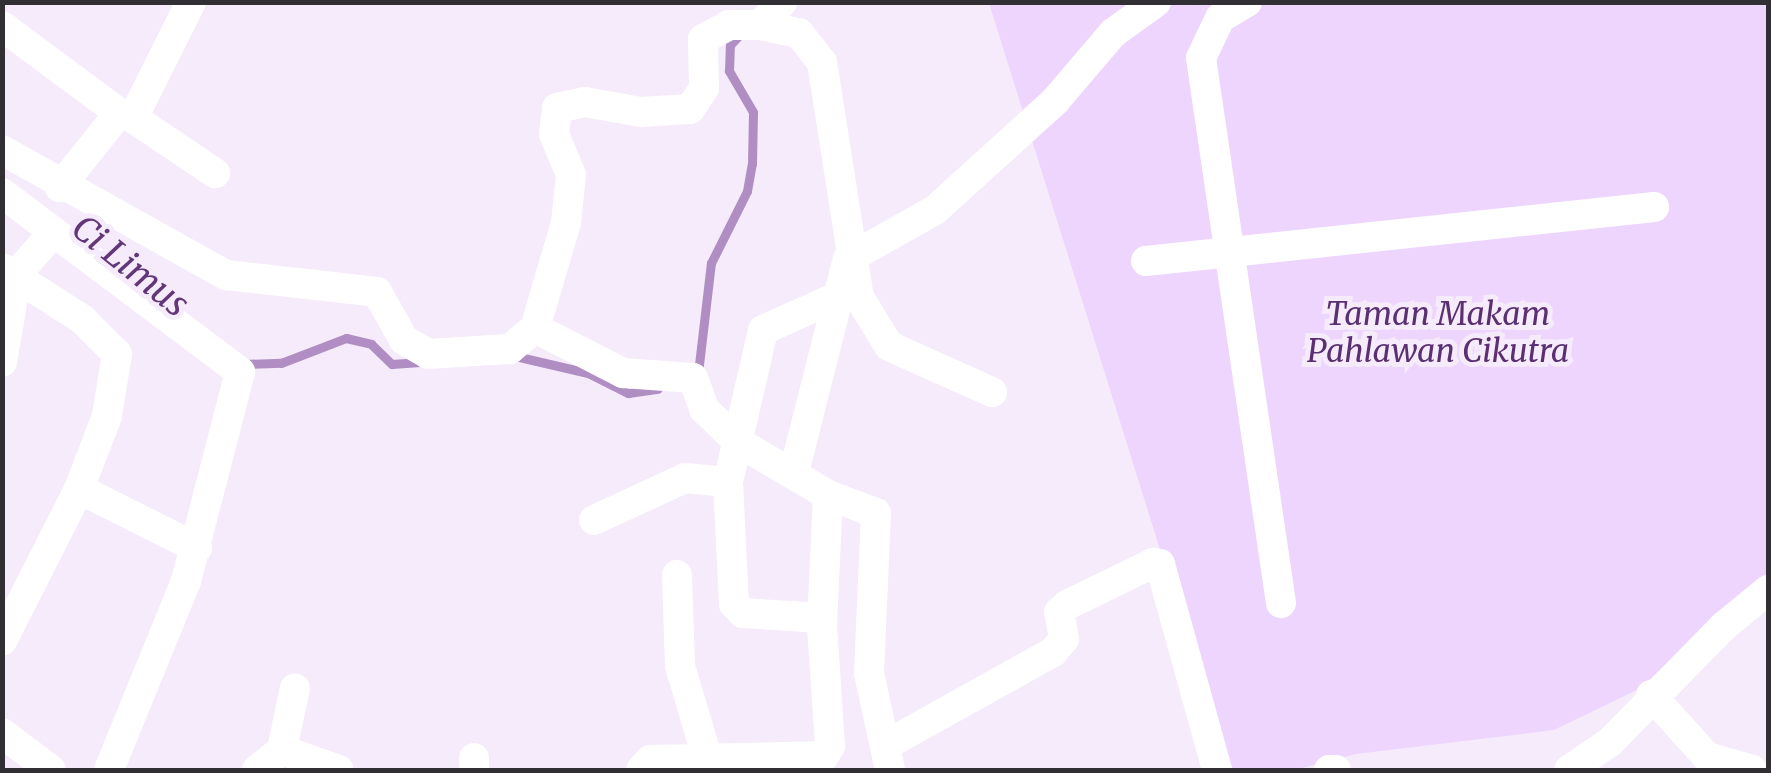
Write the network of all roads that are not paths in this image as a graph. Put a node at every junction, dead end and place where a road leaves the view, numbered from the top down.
1 (191, 2) edge
2 (782, 2) edge
3 (1156, 2) edge
4 (1247, 2) edge
5 (760, 25) junction
6 (2, 26) edge
7 (126, 115) junction
8 (2, 150) edge
9 (215, 173) dead end
10 (60, 187) junction
11 (2, 193) edge
12 (1654, 207) dead end
13 (51, 235) junction
14 (1233, 251) junction
15 (848, 259) junction
16 (1146, 261) dead end
17 (10, 271) edge
18 (838, 296) junction
19 (536, 328) junction
20 (2, 362) edge
21 (992, 392) dead end
22 (738, 442) junction
23 (794, 472) junction
24 (728, 482) junction
25 (79, 489) junction
26 (828, 495) junction
27 (594, 520) dead end
28 (197, 548) junction
29 (677, 575) dead end
30 (1768, 590) edge
31 (1280, 603) dead end
32 (822, 618) junction
33 (2, 642) edge
34 (295, 688) dead end
35 (1651, 695) junction
36 (2, 733) edge
37 (282, 750) junction
38 (707, 757) junction
39 (888, 758) edge
40 (826, 763) edge
41 (51, 770) edge
42 (109, 770) edge
43 (257, 770) edge
44 (338, 770) edge
45 (642, 770) edge
46 (1218, 770) edge
47 (1570, 770) edge
48 (1752, 770) edge

1 - 7 street
2 - 5 street
3 - 15 street
4 - 14 street
5 - 15 street
5 - 19 street
6 - 7 street
7 - 9 street
7 - 10 street
8 - 10 street
10 - 19 street
11 - 13 street
12 - 14 street
13 - 17 street
13 - 28 street
14 - 16 street
14 - 31 street
15 - 18 street
15 - 21 street
17 - 20 street
17 - 25 street
18 - 22 street
18 - 23 street
19 - 22 street
22 - 23 street
22 - 24 street
23 - 26 street
24 - 27 street
24 - 32 street
25 - 28 street
25 - 33 street
26 - 32 street
26 - 39 street
28 - 42 street
29 - 38 street
30 - 35 street
32 - 40 street
34 - 37 street
35 - 47 street
35 - 48 street
36 - 41 street
37 - 43 street
37 - 44 street
38 - 40 street
38 - 45 street
39 - 46 street

